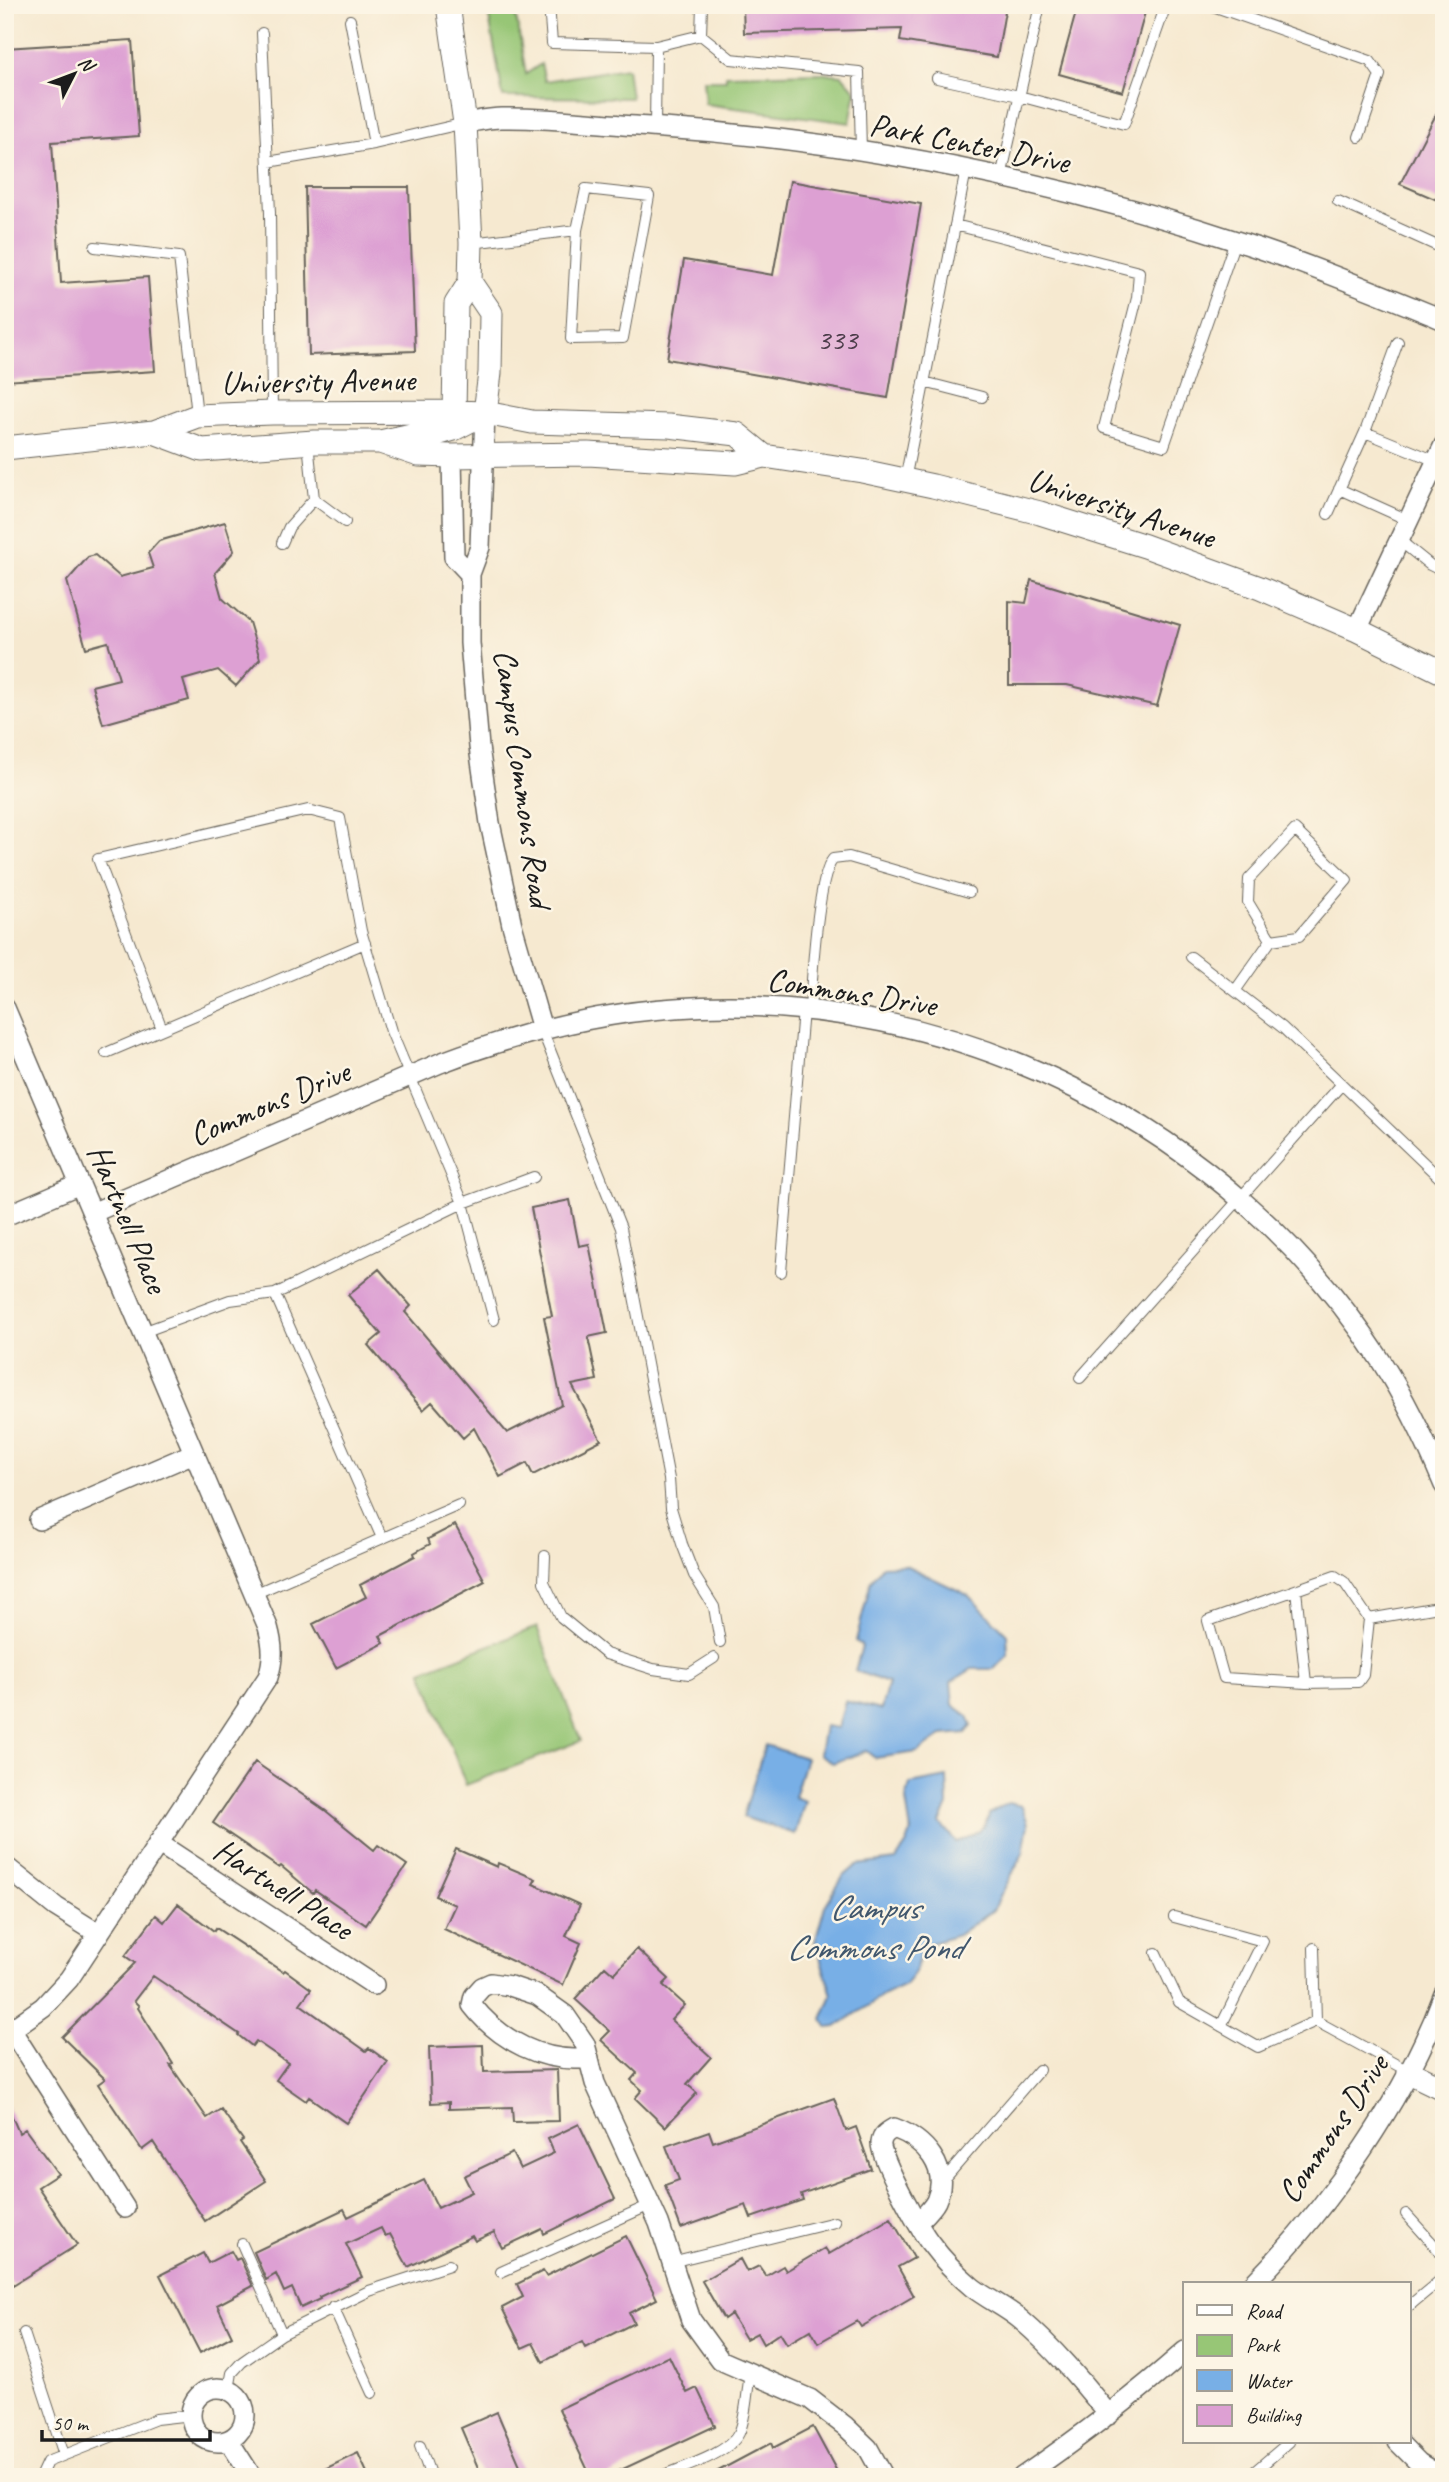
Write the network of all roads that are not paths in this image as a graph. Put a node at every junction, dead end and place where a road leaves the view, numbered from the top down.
1 (448, 5) edge
2 (549, 5) edge
3 (702, 5) edge
4 (1040, 5) edge
5 (1166, 5) edge
6 (1210, 5) edge
7 (350, 20) dead end
8 (262, 33) dead end
9 (701, 34) junction
10 (656, 46) junction
11 (937, 78) dead end
12 (1019, 96) junction
13 (466, 123) junction
14 (655, 127) junction
15 (1359, 137) dead end
16 (374, 144) junction
17 (861, 151) junction
18 (268, 162) junction
19 (966, 170) junction
20 (1001, 177) junction
21 (1338, 201) dead end
22 (955, 226) junction
23 (577, 230) junction
24 (1235, 241) junction
25 (471, 243) junction
26 (95, 247) dead end
27 (1444, 249) edge
28 (470, 282) junction
29 (1444, 320) edge
30 (1398, 342) dead end
31 (924, 382) junction
32 (982, 397) dead end
33 (272, 412) junction
34 (454, 412) junction
35 (485, 413) junction
36 (197, 416) junction
37 (154, 432) junction
38 (1365, 432) junction
39 (308, 442) junction
40 (380, 442) junction
41 (5, 448) edge
42 (1440, 453) edge
43 (483, 454) junction
44 (452, 456) junction
45 (764, 456) junction
46 (905, 480) junction
47 (1339, 489) junction
48 (314, 499) junction
49 (1328, 514) dead end
50 (1409, 520) junction
51 (345, 522) dead end
52 (1399, 540) junction
53 (282, 543) dead end
54 (1444, 572) edge
55 (470, 574) junction
56 (1357, 630) junction
57 (1444, 673) edge
58 (969, 892) dead end
59 (1271, 940) junction
60 (365, 943) junction
61 (1191, 957) dead end
62 (1235, 991) junction
63 (5, 1008) edge
64 (806, 1010) junction
65 (542, 1029) junction
66 (162, 1030) junction
67 (106, 1053) dead end
68 (409, 1077) junction
69 (1341, 1085) junction
70 (534, 1177) dead end
71 (1444, 1182) edge
72 (80, 1184) junction
73 (1239, 1197) junction
74 (463, 1203) junction
75 (92, 1213) junction
76 (5, 1216) edge
77 (781, 1272) dead end
78 (275, 1294) junction
79 (494, 1320) dead end
80 (143, 1332) junction
81 (1080, 1378) dead end
82 (194, 1453) junction
83 (1444, 1485) edge
84 (459, 1505) dead end
85 (39, 1520) dead end
86 (383, 1538) junction
87 (545, 1556) dead end
88 (1296, 1590) junction
89 (254, 1594) junction
90 (1444, 1606) edge
91 (1370, 1619) junction
92 (720, 1642) dead end
93 (714, 1658) dead end
94 (1306, 1682) junction
95 (158, 1843) junction
96 (5, 1866) edge
97 (1174, 1917) dead end
98 (99, 1934) junction
99 (1314, 1948) dead end
100 (1156, 1953) dead end
101 (374, 1985) dead end
102 (1444, 1994) edge
103 (1316, 2021) junction
104 (1221, 2026) junction
105 (8, 2032) edge
106 (589, 2058) junction
107 (1039, 2070) dead end
108 (1409, 2071) junction
109 (1444, 2089) edge
110 (941, 2183) junction
111 (650, 2204) junction
112 (125, 2208) dead end
113 (1406, 2214) dead end
114 (835, 2222) dead end
115 (918, 2222) junction
116 (242, 2244) dead end
117 (1444, 2256) edge
118 (671, 2262) junction
119 (449, 2265) dead end
120 (500, 2272) dead end
121 (1444, 2277) edge
122 (1258, 2282) edge
123 (1410, 2305) edge
124 (333, 2308) junction
125 (24, 2333) dead end
126 (282, 2334) junction
127 (1183, 2353) edge
128 (750, 2374) junction
129 (229, 2390) junction
130 (373, 2393) dead end
131 (191, 2415) junction
132 (1109, 2415) junction
133 (229, 2441) junction
134 (1287, 2444) edge
135 (1400, 2444) edge
136 (420, 2446) dead end
137 (64, 2455) junction
138 (40, 2477) edge
139 (252, 2477) edge
140 (430, 2477) edge
141 (659, 2477) edge
142 (884, 2477) edge
143 (1022, 2477) edge
144 (1248, 2477) edge
145 (1442, 2477) edge

1 - 13 street
2 - 10 lane
3 - 9 lane
4 - 12 lane
5 - 12 lane
6 - 15 lane
7 - 16 lane
8 - 18 lane
9 - 10 lane
9 - 17 lane
10 - 14 lane
11 - 12 lane
12 - 20 lane
13 - 14 street, Park Center Drive
13 - 16 lane
13 - 25 street
14 - 17 street, Park Center Drive
16 - 18 lane
17 - 19 street, Park Center Drive
18 - 33 lane
19 - 20 street, Park Center Drive
19 - 22 lane
20 - 24 street, Park Center Drive
21 - 27 lane
22 - 24 lane
22 - 31 lane
23 - 23 lane
23 - 25 lane
24 - 29 street, Park Center Drive
25 - 28 street
26 - 36 lane
28 - 34 street
28 - 35 street, Campus Commons Road
30 - 38 lane
31 - 32 lane
31 - 46 lane
33 - 34 street, University Avenue
33 - 36 street, University Avenue
34 - 35 street, University Avenue
35 - 40 street, University Avenue
35 - 43 street, Campus Commons Road
35 - 44 street
35 - 45 street, University Avenue
36 - 37 street, University Avenue
37 - 39 street, University Avenue
37 - 41 street, University Avenue
38 - 42 lane
38 - 47 lane
39 - 40 street, University Avenue
39 - 48 lane
40 - 44 street, University Avenue
42 - 50 street
43 - 44 street, University Avenue
43 - 45 street, University Avenue
43 - 55 street, Campus Commons Road
44 - 55 street, Campus Commons Road
45 - 46 street, University Avenue
46 - 56 street, University Avenue
47 - 49 lane
47 - 50 lane
48 - 51 lane
48 - 53 lane
50 - 52 street
52 - 54 lane
52 - 56 street
55 - 65 street, Campus Commons Road
56 - 57 street, University Avenue
58 - 64 lane
59 - 59 lane
59 - 62 lane
60 - 66 lane
60 - 66 lane
60 - 68 lane
61 - 62 lane
62 - 69 lane
63 - 72 street, Hartnell Place
64 - 65 street, Commons Drive
64 - 73 street, Commons Drive
64 - 77 lane
65 - 68 street, Commons Drive
65 - 92 lane
66 - 67 lane
68 - 74 lane
68 - 75 street, Commons Drive
69 - 71 lane
69 - 73 lane
70 - 74 lane
72 - 75 street, Hartnell Place
72 - 76 street
73 - 81 lane
73 - 83 street, Commons Drive
74 - 78 lane
74 - 79 lane
75 - 80 street, Hartnell Place
78 - 80 lane
78 - 86 lane
80 - 82 street, Hartnell Place
82 - 85 street
82 - 89 street, Hartnell Place
84 - 86 lane
86 - 89 lane
87 - 93 lane
88 - 91 lane
88 - 94 lane
88 - 94 lane
89 - 95 street, Hartnell Place
90 - 91 lane
91 - 94 lane
95 - 98 street, Hartnell Place
95 - 101 street, Hartnell Place
96 - 98 street
97 - 104 lane
98 - 105 street, Hartnell Place
99 - 103 lane
100 - 104 lane
102 - 108 street, Commons Drive
103 - 104 lane
103 - 108 lane
105 - 112 street, Hartnell Place
106 - 106 street
106 - 111 street
107 - 110 lane
108 - 109 street
108 - 122 street, Commons Drive
110 - 115 street
110 - 115 street
111 - 118 street
111 - 120 lane
113 - 117 lane
114 - 118 lane
115 - 132 street
116 - 126 lane
118 - 128 street
119 - 124 lane
121 - 123 lane
124 - 126 lane
124 - 130 lane
125 - 137 lane
126 - 129 lane
127 - 132 street
128 - 141 lane
128 - 142 street
129 - 131 street
129 - 133 street
131 - 133 street
131 - 137 lane
132 - 143 street
133 - 139 street
134 - 144 lane
135 - 145 street
136 - 140 lane
137 - 138 lane

